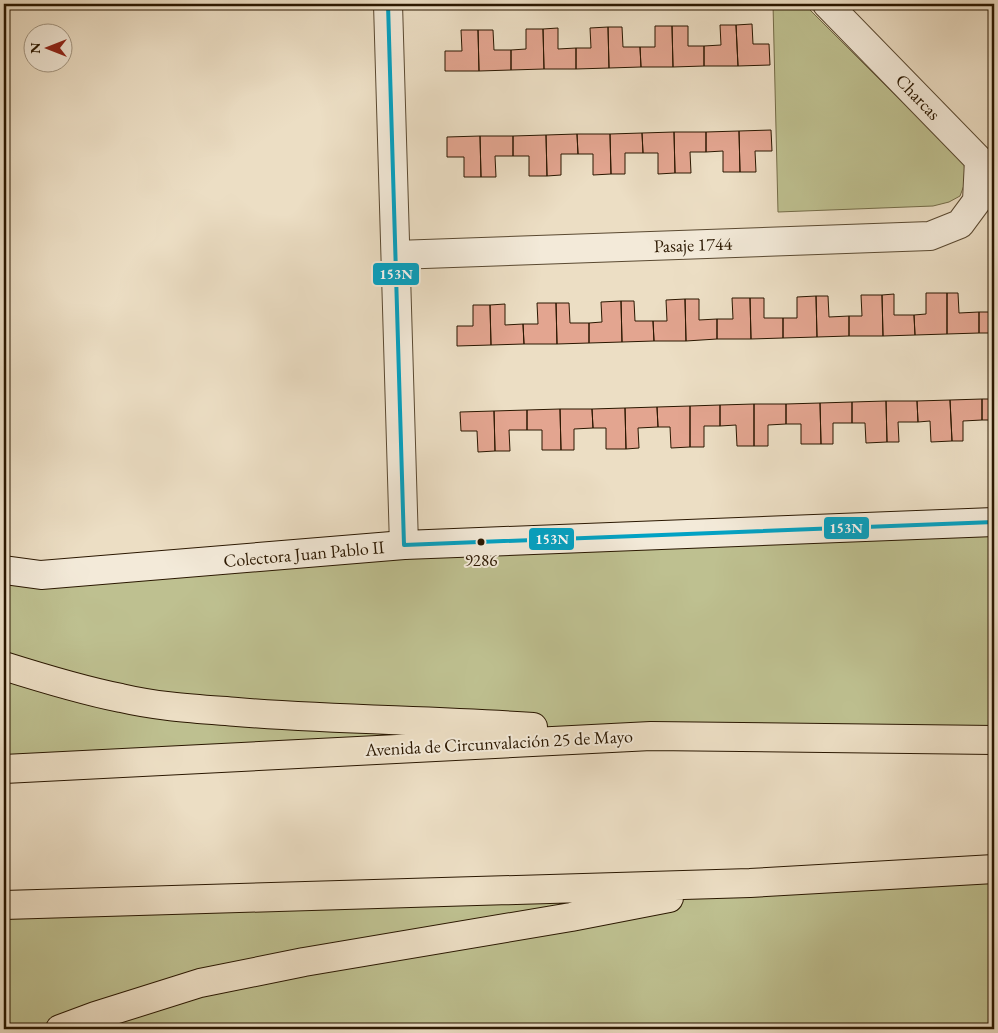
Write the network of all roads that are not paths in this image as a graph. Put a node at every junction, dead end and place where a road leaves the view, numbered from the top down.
1 (388, 4) edge
2 (827, 4) edge
3 (978, 201) joint
4 (396, 255) junction
5 (994, 522) edge
6 (404, 545) junction
7 (4, 570) edge
8 (4, 666) edge
9 (651, 736) junction
10 (994, 740) edge
11 (4, 769) edge
12 (994, 869) edge
13 (750, 883) junction
14 (4, 905) edge
15 (60, 1029) edge

1 - 4 street
2 - 3 street, Charcas
3 - 4 street, Pasaje 1744
4 - 6 street
5 - 6 street, Colectora Juan Pablo II
6 - 7 street, Colectora Juan Pablo II
8 - 9 highway
9 - 10 highway, Avenida de Circunvalación 25 de Mayo
9 - 11 highway, Avenida de Circunvalación 25 de Mayo
12 - 13 highway
13 - 14 highway
13 - 15 highway

